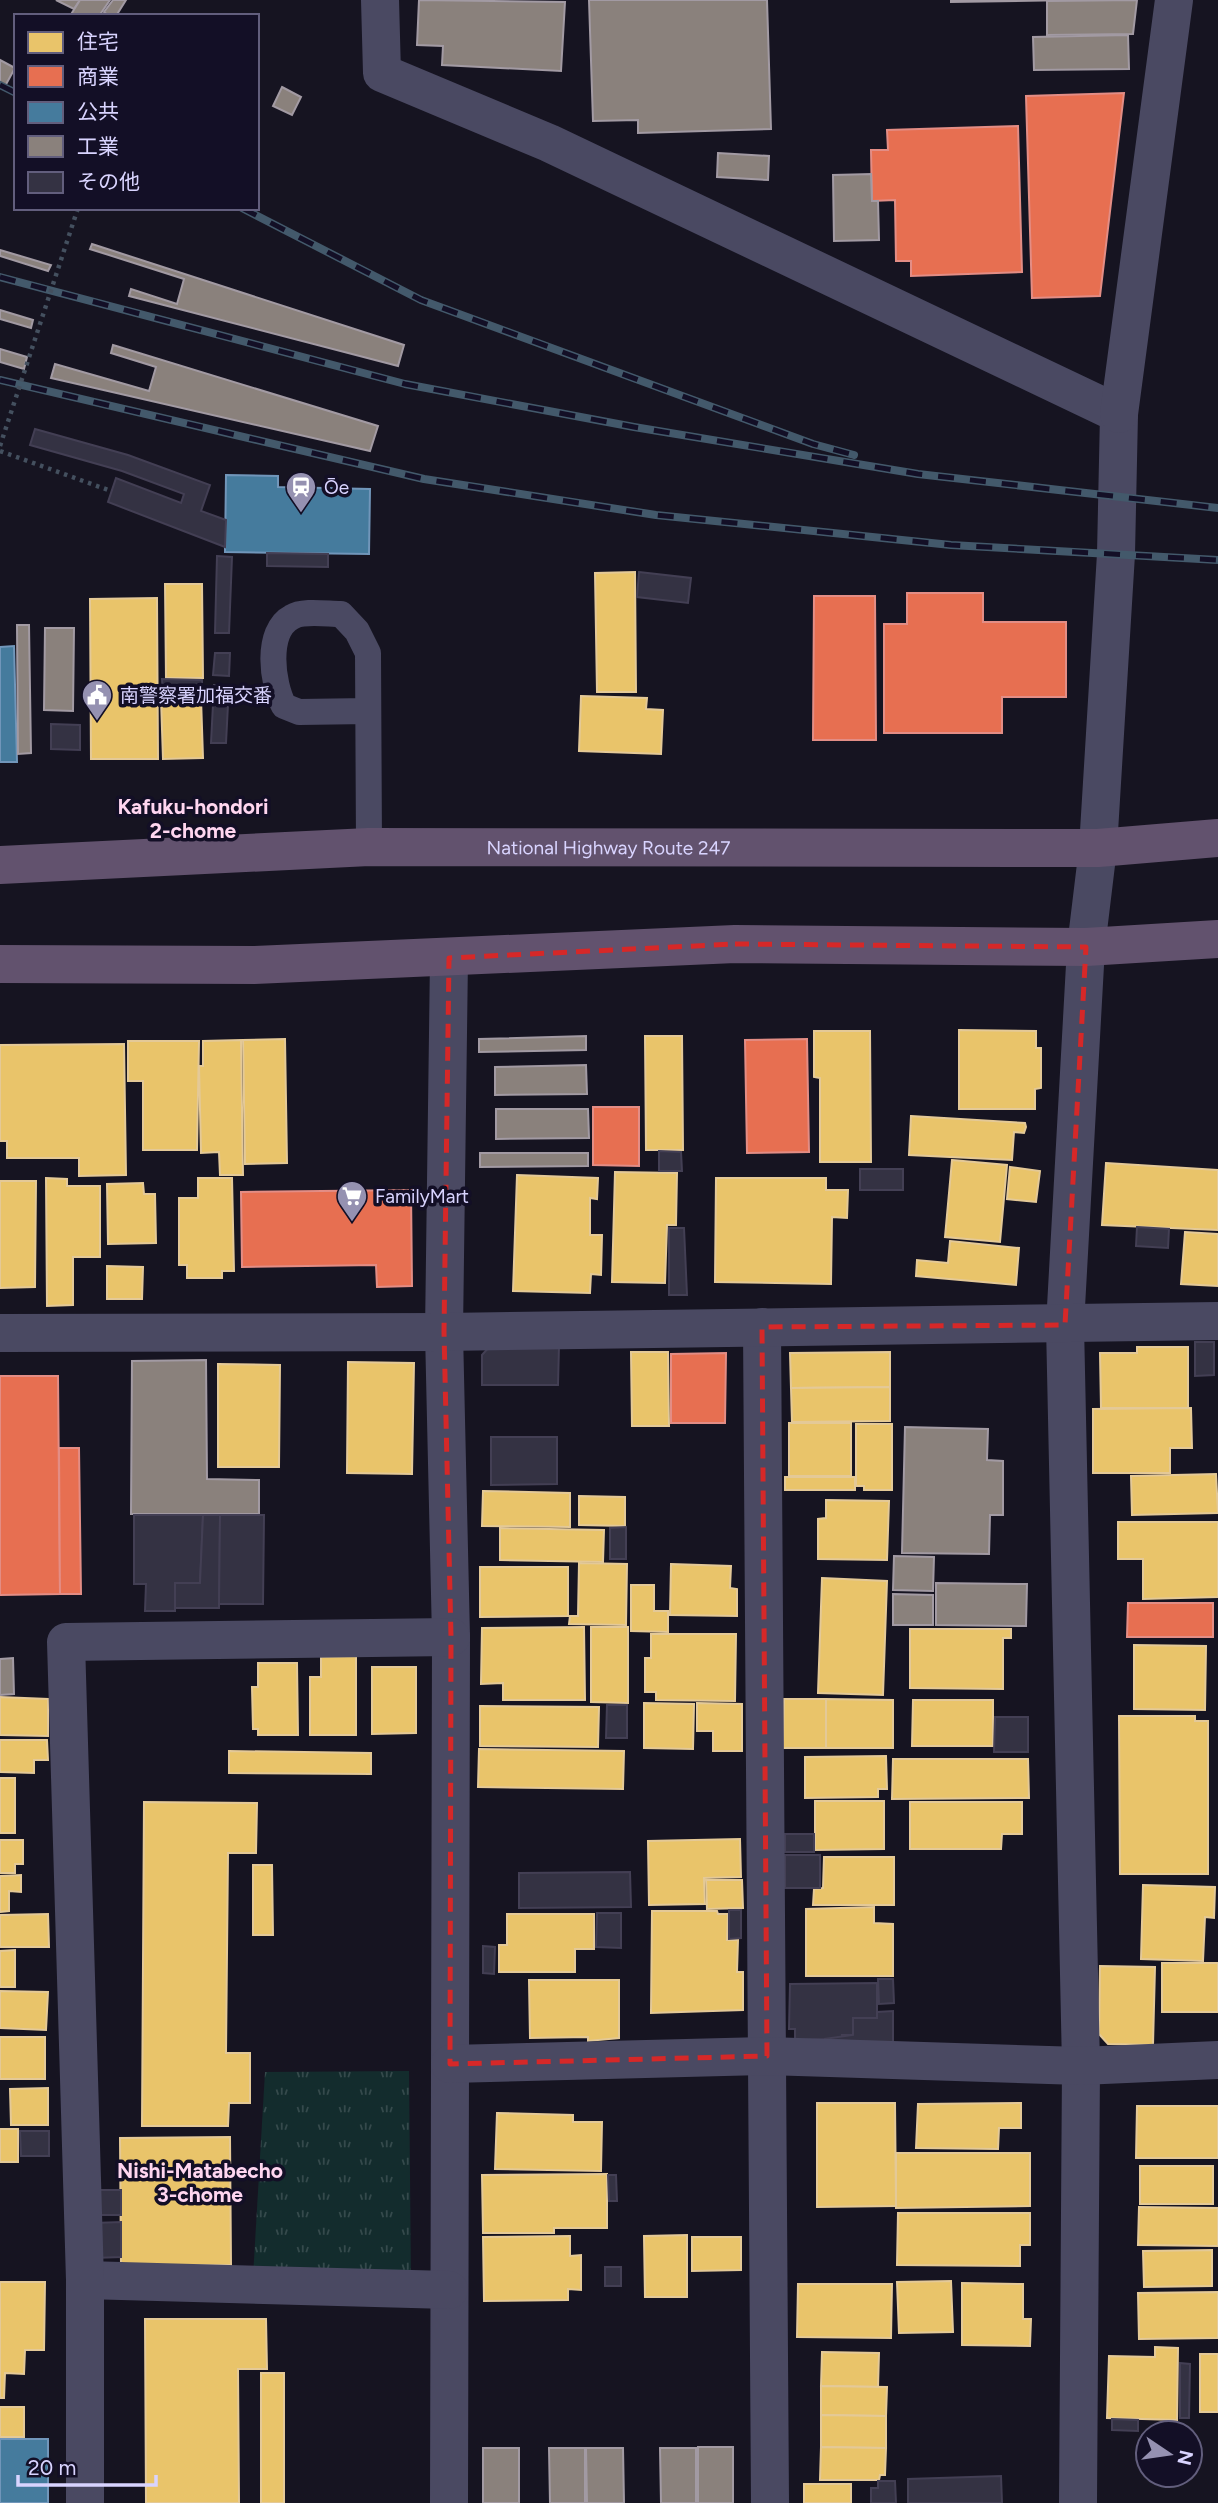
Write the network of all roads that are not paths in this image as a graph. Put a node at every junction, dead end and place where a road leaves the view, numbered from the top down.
1 (380, 0) edge
2 (1174, 0) edge
3 (1119, 414) junction
4 (368, 710) junction
5 (1218, 838) edge
6 (369, 847) junction
7 (1098, 848) junction
8 (0, 865) edge
9 (1218, 939) edge
10 (1086, 947) junction
11 (449, 958) junction
12 (0, 964) edge
13 (1218, 1321) edge
14 (1065, 1325) junction
15 (762, 1327) junction
16 (444, 1332) junction
17 (0, 1333) edge
18 (451, 1637) junction
19 (767, 2056) junction
20 (1218, 2060) edge
21 (450, 2064) junction
22 (1081, 2066) junction
23 (85, 2280) junction
24 (449, 2290) junction
25 (85, 2503) edge
26 (449, 2503) edge
27 (770, 2503) edge
28 (1079, 2503) edge

1 - 3 street
2 - 3 street
3 - 7 street
4 - 4 lane
4 - 6 lane
5 - 7 highway, National Highway Route 247
6 - 7 highway, National Highway Route 247
6 - 8 highway, National Highway Route 247
7 - 10 street
9 - 10 highway
10 - 11 highway
10 - 14 street
11 - 12 highway
11 - 16 street
13 - 14 street
14 - 15 street
14 - 22 street
15 - 16 street
15 - 19 street
16 - 17 street
16 - 18 street
18 - 21 street
18 - 23 street
19 - 21 street
19 - 22 street
19 - 27 street
20 - 22 street
21 - 24 street
22 - 28 street
23 - 24 street
23 - 25 street
24 - 26 street

